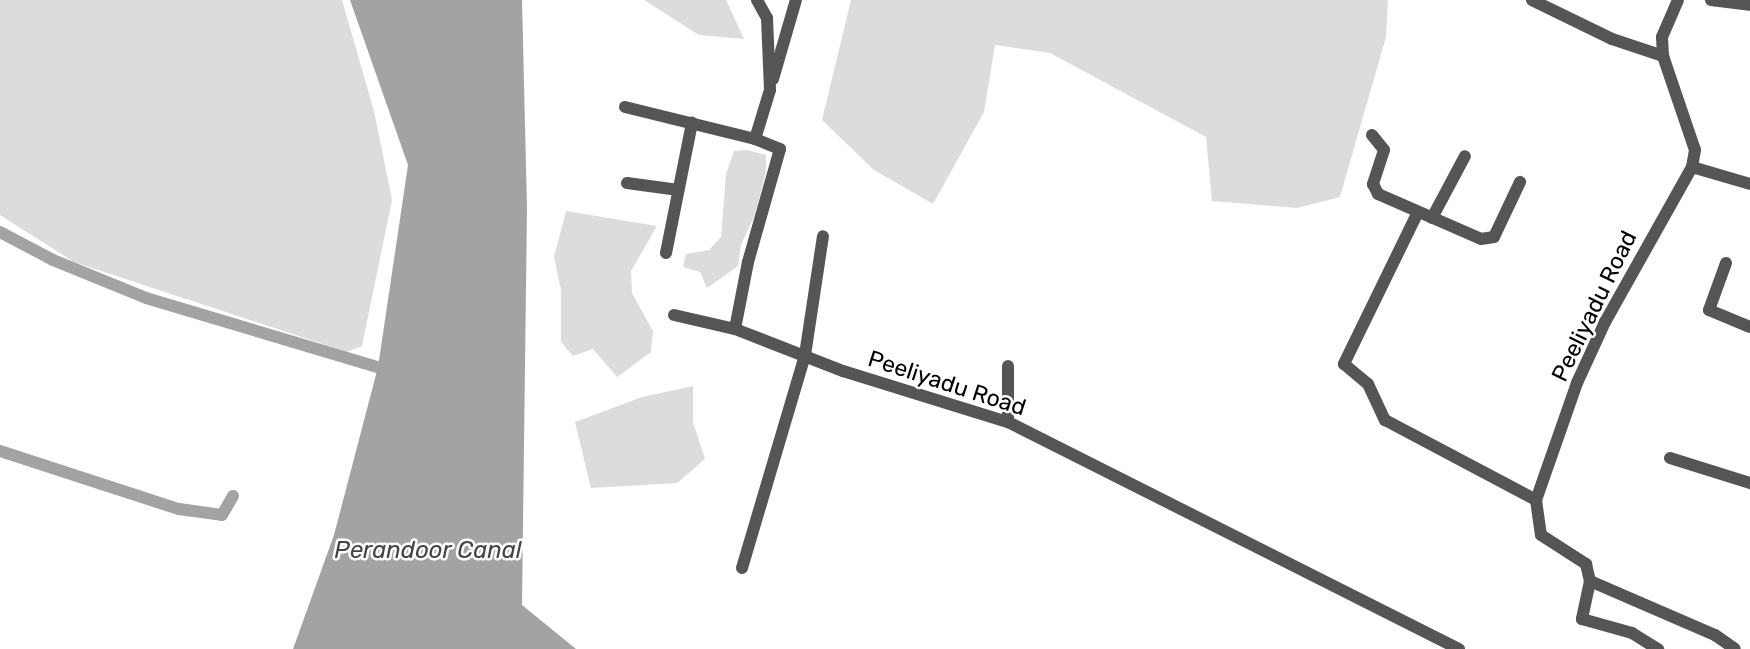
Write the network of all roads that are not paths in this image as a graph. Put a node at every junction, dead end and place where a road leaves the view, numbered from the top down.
1 (757, 0) edge
2 (796, 0) edge
3 (1532, 0) edge
4 (1678, 0) edge
5 (1711, 0) edge
6 (1750, 5) edge
7 (1663, 55) junction
8 (770, 90) junction
9 (625, 107) dead end
10 (692, 123) junction
11 (1372, 135) dead end
12 (755, 139) junction
13 (1465, 156) dead end
14 (1692, 167) junction
15 (1520, 182) dead end
16 (627, 183) dead end
17 (1750, 184) edge
18 (679, 190) junction
19 (1416, 214) junction
20 (1432, 218) junction
21 (823, 236) dead end
22 (666, 253) dead end
23 (1727, 263) dead end
24 (674, 316) dead end
25 (1750, 327) edge
26 (735, 330) junction
27 (804, 355) junction
28 (1008, 366) dead end
29 (1008, 422) junction
30 (1670, 458) dead end
31 (1750, 483) edge
32 (1536, 500) junction
33 (742, 568) dead end
34 (1590, 581) junction
35 (1459, 649) edge
36 (1658, 649) edge
37 (1735, 649) edge

1 - 8 street
2 - 8 street
3 - 7 street
4 - 7 street
5 - 6 street
7 - 14 street
8 - 12 street
9 - 10 street
10 - 12 street
10 - 18 street
11 - 19 street
12 - 26 street
13 - 20 street
14 - 17 street
14 - 32 street, Peeliyadu Road
15 - 20 street
16 - 18 street
18 - 22 street
19 - 20 street
19 - 32 street
21 - 27 street
23 - 25 street
24 - 26 street, Peeliyadu Road
26 - 27 street, Peeliyadu Road
27 - 29 street, Peeliyadu Road
27 - 33 street
28 - 29 street
29 - 35 street, Peeliyadu Road
30 - 31 street
32 - 34 street, Peeliyadu Road
34 - 36 street
34 - 37 street

